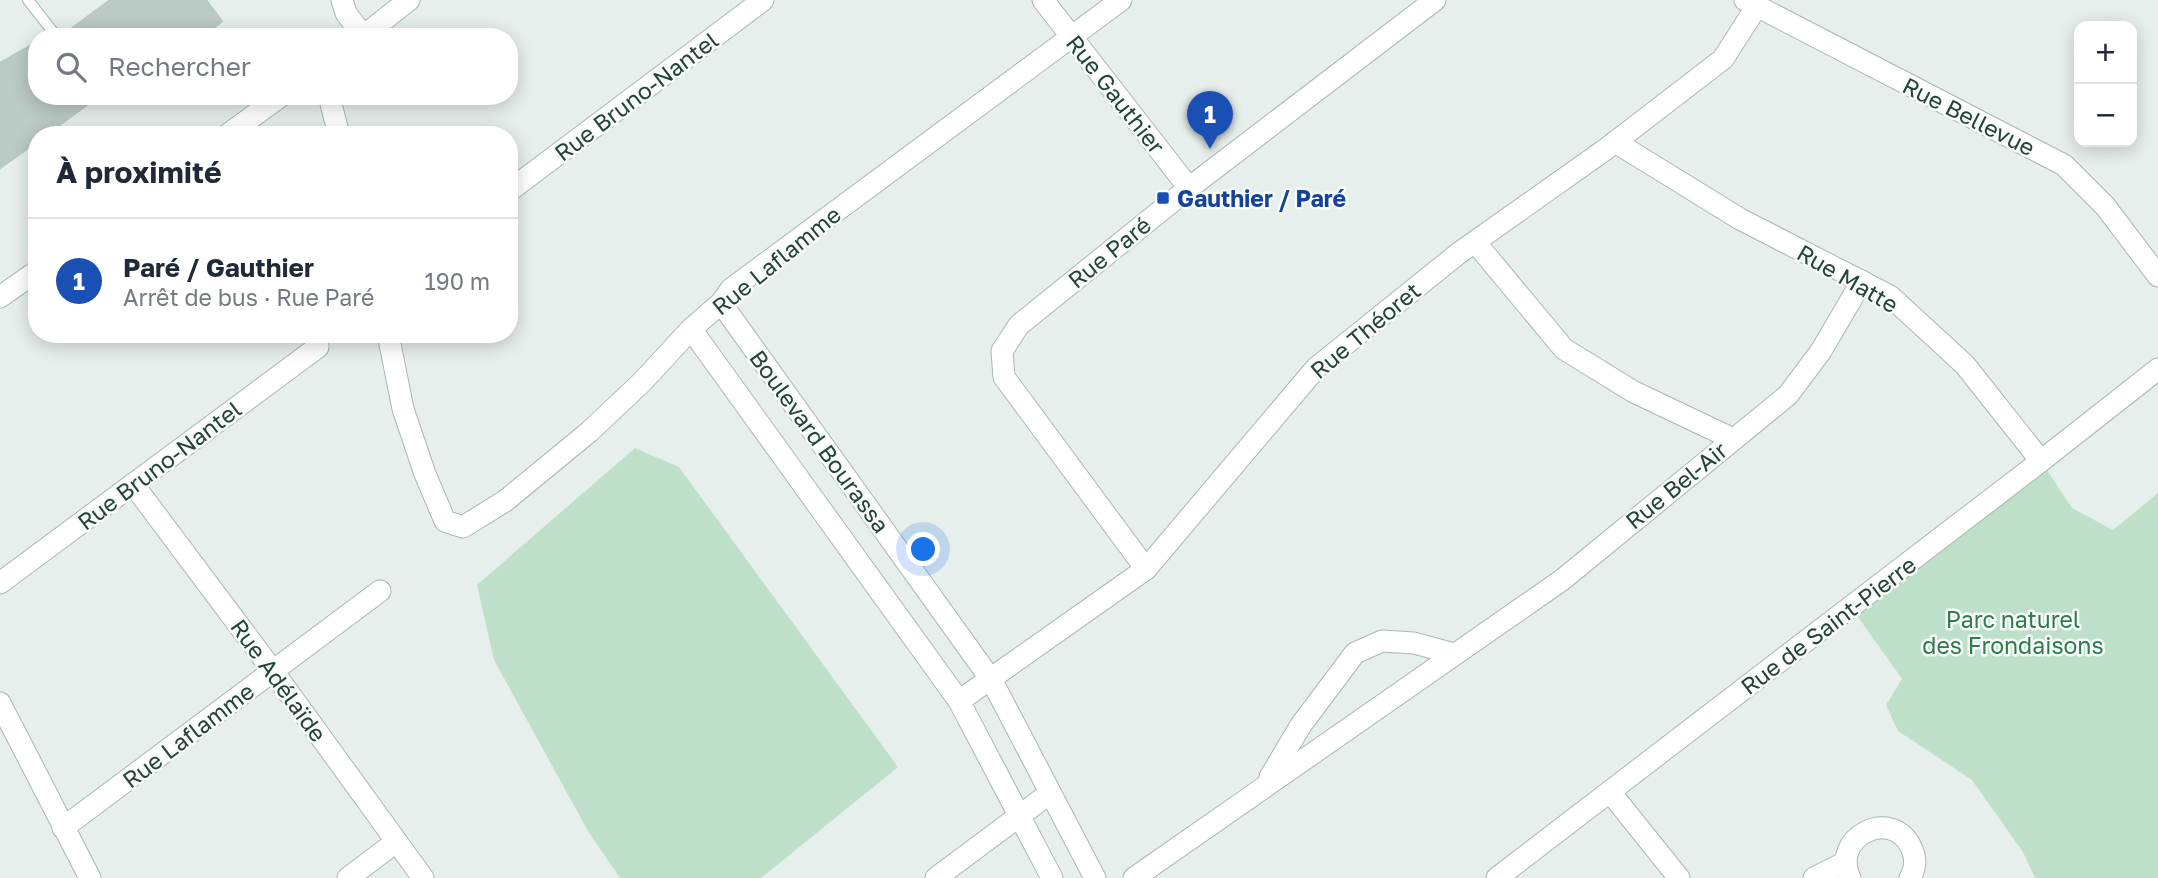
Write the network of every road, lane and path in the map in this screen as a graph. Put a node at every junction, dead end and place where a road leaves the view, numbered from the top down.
1 (29, 0) edge
2 (342, 0) edge
3 (409, 0) edge
4 (763, 0) edge
5 (1043, 0) edge
6 (1121, 0) edge
7 (1435, 0) edge
8 (1751, 3) edge
9 (50, 28) edge
10 (357, 28) edge
11 (373, 28) edge
12 (1072, 38) junction
13 (269, 105) edge
14 (331, 105) edge
15 (239, 126) edge
16 (337, 126) edge
17 (1615, 142) junction
18 (518, 184) edge
19 (1189, 188) junction
20 (1475, 242) junction
21 (2158, 276) edge
22 (28, 277) edge
23 (1862, 281) junction
24 (0, 297) edge
25 (721, 303) junction
26 (691, 329) junction
27 (389, 343) edge
28 (318, 347) dead end
29 (2158, 369) edge
30 (1733, 439) junction
31 (2041, 461) junction
32 (133, 484) junction
33 (1146, 569) junction
34 (918, 578) junction
35 (0, 583) edge
36 (380, 591) dead end
37 (887, 601) junction
38 (1454, 654) junction
39 (274, 671) junction
40 (991, 679) junction
41 (959, 701) junction
42 (0, 703) edge
43 (1265, 785) junction
44 (1610, 792) junction
45 (1050, 793) junction
46 (1021, 815) junction
47 (63, 828) junction
48 (397, 842) junction
49 (1848, 870) edge
50 (90, 878) edge
51 (348, 878) edge
52 (423, 878) edge
53 (936, 878) edge
54 (1052, 878) edge
55 (1095, 878) edge
56 (1134, 878) edge
57 (1497, 878) edge
58 (1679, 878) edge
59 (1814, 878) edge
60 (1910, 878) edge

1 - 9 lane
2 - 10 street
3 - 11 street
4 - 18 street, Rue Bruno-Nantel
5 - 12 street, Rue Gauthier
6 - 12 street, Rue Laflamme
7 - 19 street, Rue Paré
8 - 17 street, Rue Théoret
8 - 21 street, Rue Bellevue
12 - 19 street, Rue Gauthier
12 - 25 street, Rue Laflamme
13 - 15 street
14 - 16 street
17 - 20 street, Rue Théoret
17 - 23 street, Rue Matte
19 - 33 street, Rue Paré
20 - 30 street
20 - 33 street, Rue Théoret
22 - 24 street
23 - 30 street, Rue Bel-Air
23 - 31 street, Rue Matte
25 - 26 street, Rue Laflamme
25 - 34 street, Boulevard Bourassa
26 - 27 street, Rue Laflamme
26 - 37 street, Boulevard Bourassa
28 - 32 street, Rue Bruno-Nantel
29 - 31 street, Rue de Saint-Pierre
30 - 38 street, Rue Bel-Air
31 - 44 street, Rue de Saint-Pierre
32 - 35 street, Rue Bruno-Nantel
32 - 39 street, Rue Adélaïde
33 - 40 street, Rue Théoret
34 - 37 street
34 - 40 street, Boulevard Bourassa
36 - 39 street, Rue Laflamme
37 - 41 street, Boulevard Bourassa
38 - 43 street, Rue Bel-Air
38 - 43 street, Rue Bel-Air
39 - 47 street, Rue Laflamme
39 - 48 street, Rue Adélaïde
40 - 41 street, Rue Théoret
40 - 45 street, Boulevard Bourassa
41 - 46 street, Boulevard Bourassa
42 - 47 street
43 - 56 street, Rue Bel-Air
44 - 57 street, Rue de Saint-Pierre
44 - 58 street
45 - 46 street
45 - 55 street, Boulevard Bourassa
46 - 53 street
46 - 54 street, Boulevard Bourassa
47 - 50 street
48 - 51 street
48 - 52 street, Rue Adélaïde
49 - 59 street
49 - 60 street

